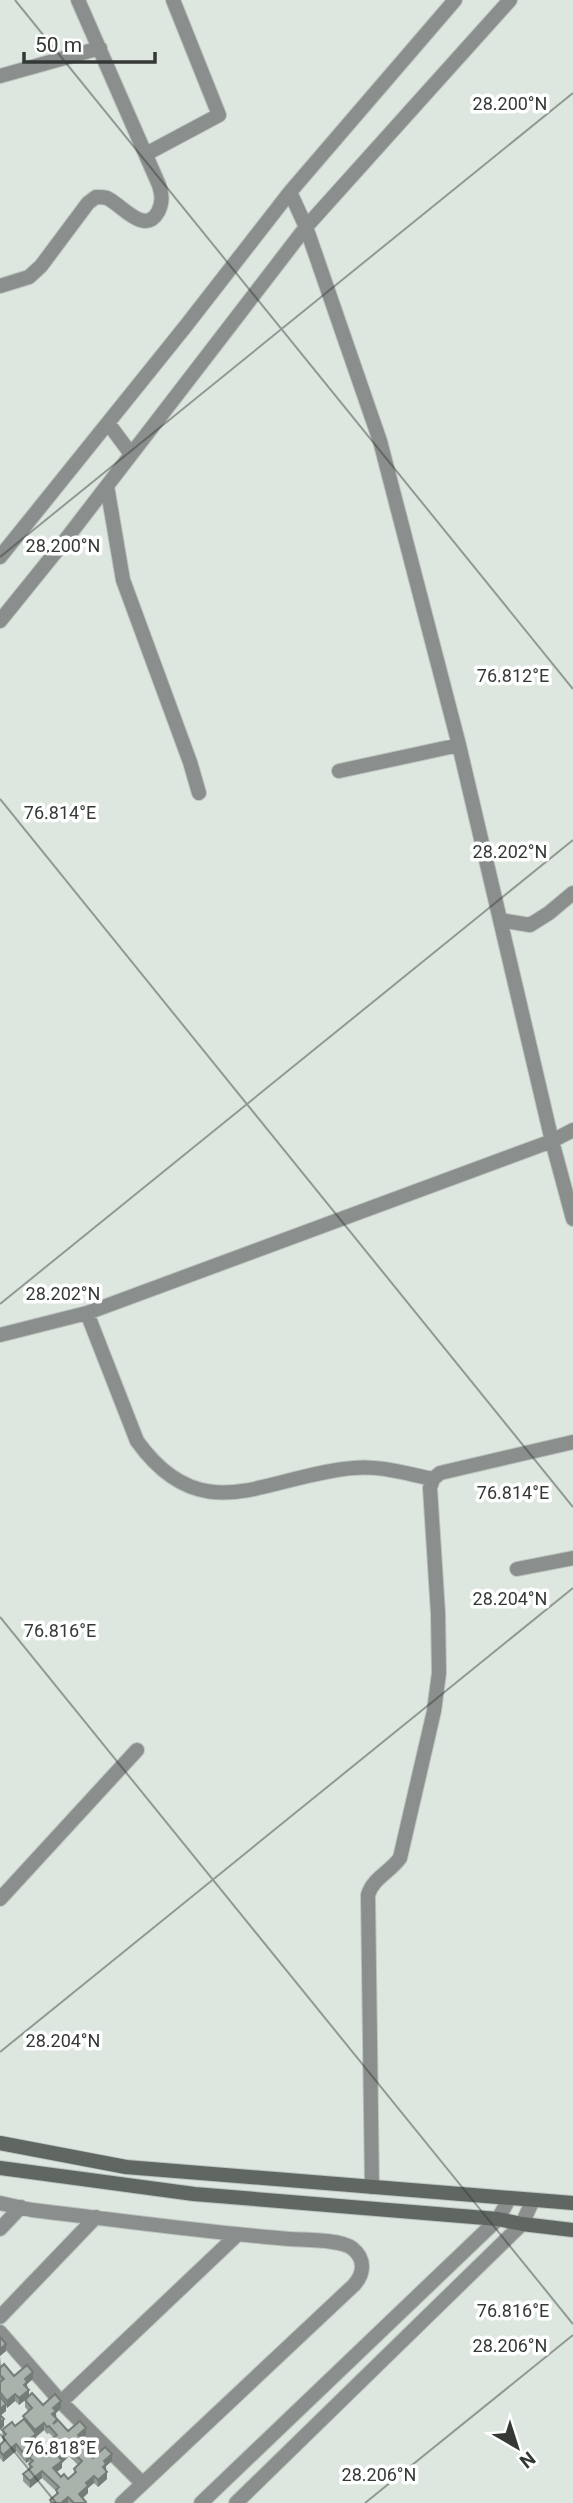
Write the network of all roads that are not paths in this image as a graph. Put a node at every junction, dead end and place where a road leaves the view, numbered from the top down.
1 (78, 0) edge
2 (173, 0) edge
3 (455, 0) edge
4 (510, 0) edge
5 (100, 48) junction
6 (0, 76) edge
7 (146, 154) junction
8 (290, 192) junction
9 (306, 227) junction
10 (0, 286) edge
11 (108, 423) junction
12 (131, 454) junction
13 (107, 486) junction
14 (0, 557) edge
15 (0, 621) edge
16 (459, 745) junction
17 (339, 771) dead end
18 (199, 793) dead end
19 (573, 893) edge
20 (500, 920) junction
21 (573, 1130) edge
22 (552, 1141) junction
23 (573, 1219) edge
24 (87, 1313) junction
25 (0, 1335) edge
26 (573, 1441) edge
27 (433, 1479) junction
28 (573, 1558) edge
29 (517, 1569) dead end
30 (137, 1749) dead end
31 (0, 1899) edge
32 (0, 2143) edge
33 (0, 2168) edge
34 (372, 2188) junction
35 (509, 2199) junction
36 (533, 2200) junction
37 (0, 2203) edge
38 (573, 2203) edge
39 (21, 2207) junction
40 (96, 2217) junction
41 (498, 2219) junction
42 (522, 2224) junction
43 (0, 2229) edge
44 (573, 2230) edge
45 (237, 2235) junction
46 (0, 2316) edge
47 (0, 2332) edge
48 (61, 2402) junction
49 (142, 2483) junction
50 (122, 2503) edge
51 (201, 2503) edge
52 (236, 2503) edge

1 - 5 street
2 - 7 street
3 - 8 street
4 - 9 street
5 - 6 street
5 - 7 street
7 - 10 street
8 - 9 street
8 - 11 street
9 - 12 street
9 - 16 street
11 - 12 street
11 - 14 street
12 - 13 street
13 - 15 street
13 - 18 street
16 - 17 street
16 - 20 street
19 - 20 street
20 - 22 street
21 - 22 street
22 - 23 street
22 - 24 street
24 - 25 street
24 - 27 street
26 - 27 street
27 - 34 street
28 - 29 street
30 - 31 street
32 - 34 street
33 - 41 street
34 - 35 street
35 - 36 street
35 - 41 street
36 - 38 street
36 - 42 street
37 - 39 street
39 - 40 street
39 - 43 street
40 - 45 street
40 - 46 street
41 - 42 street
41 - 51 street
42 - 44 street
42 - 52 street
45 - 48 street
45 - 49 street
47 - 48 street
48 - 49 street
49 - 50 street

